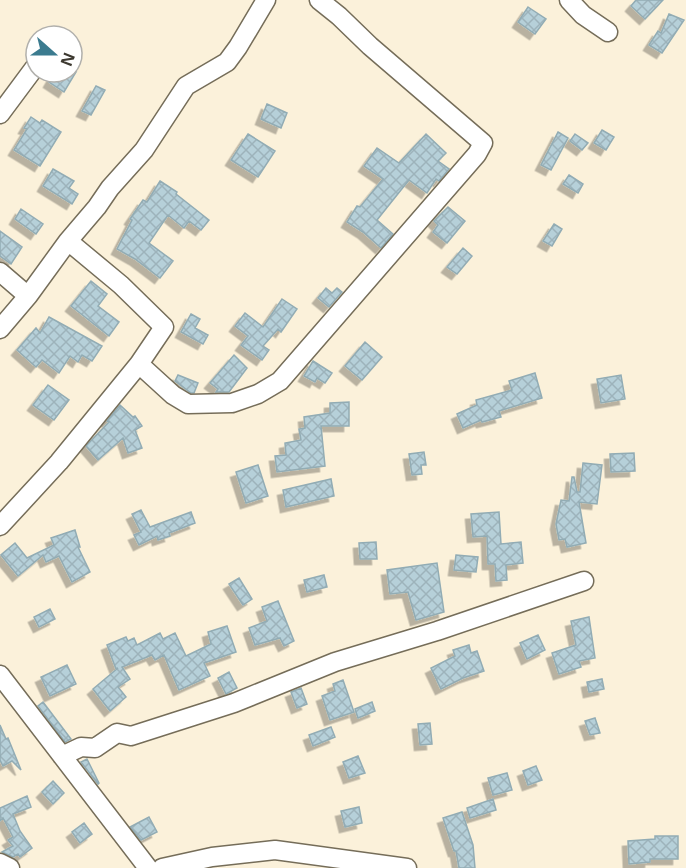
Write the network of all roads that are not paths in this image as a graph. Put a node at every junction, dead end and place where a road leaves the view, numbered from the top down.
1 (266, 0) edge
2 (319, 0) edge
3 (570, 0) edge
4 (608, 32) dead end
5 (24, 82) edge
6 (0, 114) edge
7 (68, 241) junction
8 (0, 272) edge
9 (28, 296) junction
10 (0, 329) edge
11 (139, 364) junction
12 (0, 526) edge
13 (584, 581) dead end
14 (0, 675) edge
15 (62, 756) junction
16 (0, 863) edge
17 (142, 866) edge
18 (10, 868) edge
19 (162, 868) edge
20 (407, 868) edge

1 - 7 street
2 - 11 street
3 - 4 street
5 - 6 street
7 - 9 street
7 - 11 street
8 - 9 street
9 - 10 street
11 - 12 street
13 - 15 street
14 - 15 street
15 - 17 street
16 - 18 street
19 - 20 street

